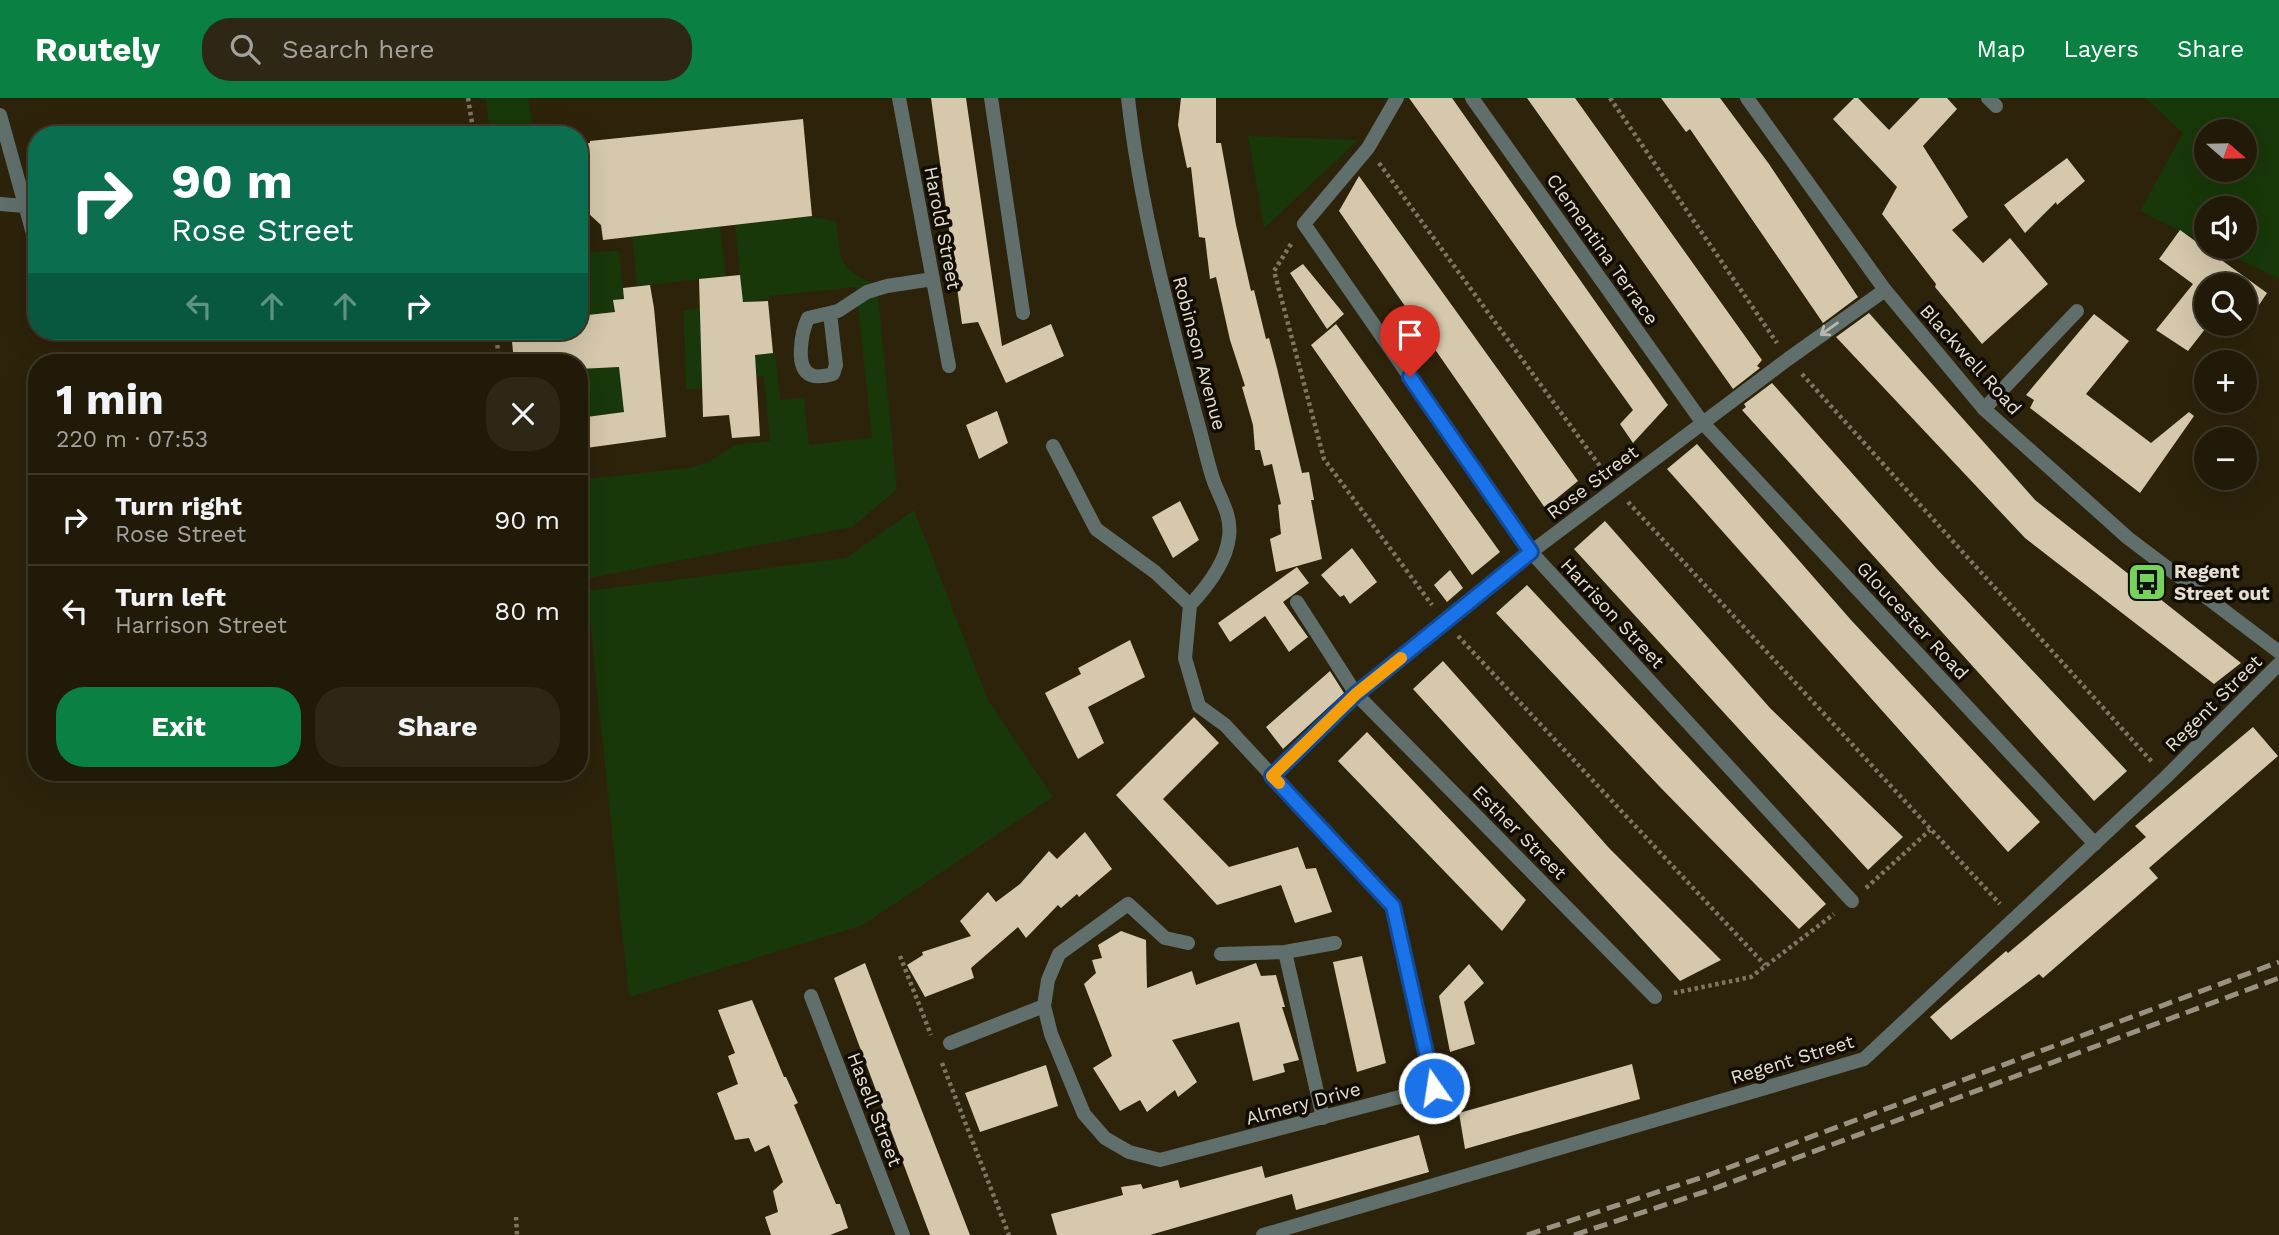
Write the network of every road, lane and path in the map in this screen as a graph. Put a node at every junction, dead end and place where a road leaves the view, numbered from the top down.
1 (468, 98) edge
2 (899, 98) edge
3 (991, 98) edge
4 (1128, 98) edge
5 (1397, 98) edge
6 (1472, 98) edge
7 (1610, 98) edge
8 (1747, 98) edge
9 (0, 115) edge
10 (473, 126) edge
11 (1368, 148) junction
12 (0, 204) edge
13 (25, 206) junction
14 (28, 216) edge
15 (933, 279) junction
16 (1885, 290) junction
17 (2077, 311) dead end
18 (830, 313) dead end
19 (1023, 313) dead end
20 (1788, 359) junction
21 (949, 366) dead end
22 (1984, 409) junction
23 (1702, 422) junction
24 (1053, 446) dead end
25 (1615, 487) junction
26 (1531, 552) junction
27 (1297, 601) dead end
28 (1190, 605) junction
29 (2279, 652) edge
30 (2279, 664) edge
31 (1356, 694) junction
32 (1272, 776) junction
33 (2166, 777) junction
34 (1930, 830) junction
35 (2095, 844) junction
36 (1852, 901) junction
37 (2015, 920) junction
38 (1188, 943) dead end
39 (1335, 943) dead end
40 (1285, 952) junction
41 (1221, 954) dead end
42 (900, 956) dead end
43 (811, 996) dead end
44 (1655, 997) joint
45 (1044, 1006) junction
46 (950, 1043) dead end
47 (935, 1045) dead end
48 (940, 1057) dead end
49 (1323, 1118) junction
50 (516, 1217) dead end
51 (517, 1235) edge
52 (903, 1235) edge
53 (1009, 1235) edge
54 (1263, 1235) edge

1 - 10 path
2 - 15 street, Harold Street
3 - 19 street
4 - 28 street, Robinson Avenue
5 - 11 street
6 - 23 street, Clementina Terrace
7 - 20 path
8 - 16 street, Blackwell Road
9 - 13 street
11 - 25 path
11 - 26 street, Harrison Street
12 - 13 street
13 - 14 street
15 - 18 street
15 - 21 street, Harold Street
16 -> 20 street, Rose Street
16 - 22 street, Blackwell Road
17 - 22 street
20 - 23 street, Rose Street
20 - 33 path
22 - 29 street, Blackwell Road
23 - 25 street, Rose Street
23 - 35 street, Gloucester Road
24 - 28 street
25 - 26 street, Rose Street
25 - 34 path
26 - 31 street, Rose Street
26 - 36 street, Harrison Street
27 - 31 street, Esther Street
28 - 32 street, Almery Drive
30 - 33 street, Regent Street
31 - 32 street, Rose Street
31 - 44 street, Esther Street
32 - 49 street, Almery Drive
33 - 35 street, Regent Street
34 - 36 path
34 - 37 path
35 - 37 street, Regent Street
36 - 44 path
37 - 54 street, Regent Street
38 - 45 street, Almery Drive
39 - 40 street
40 - 41 street
40 - 49 street
42 - 47 path
43 - 52 street, Hasell Street
45 - 46 street
45 - 49 street, Almery Drive
48 - 53 path
50 - 51 path

